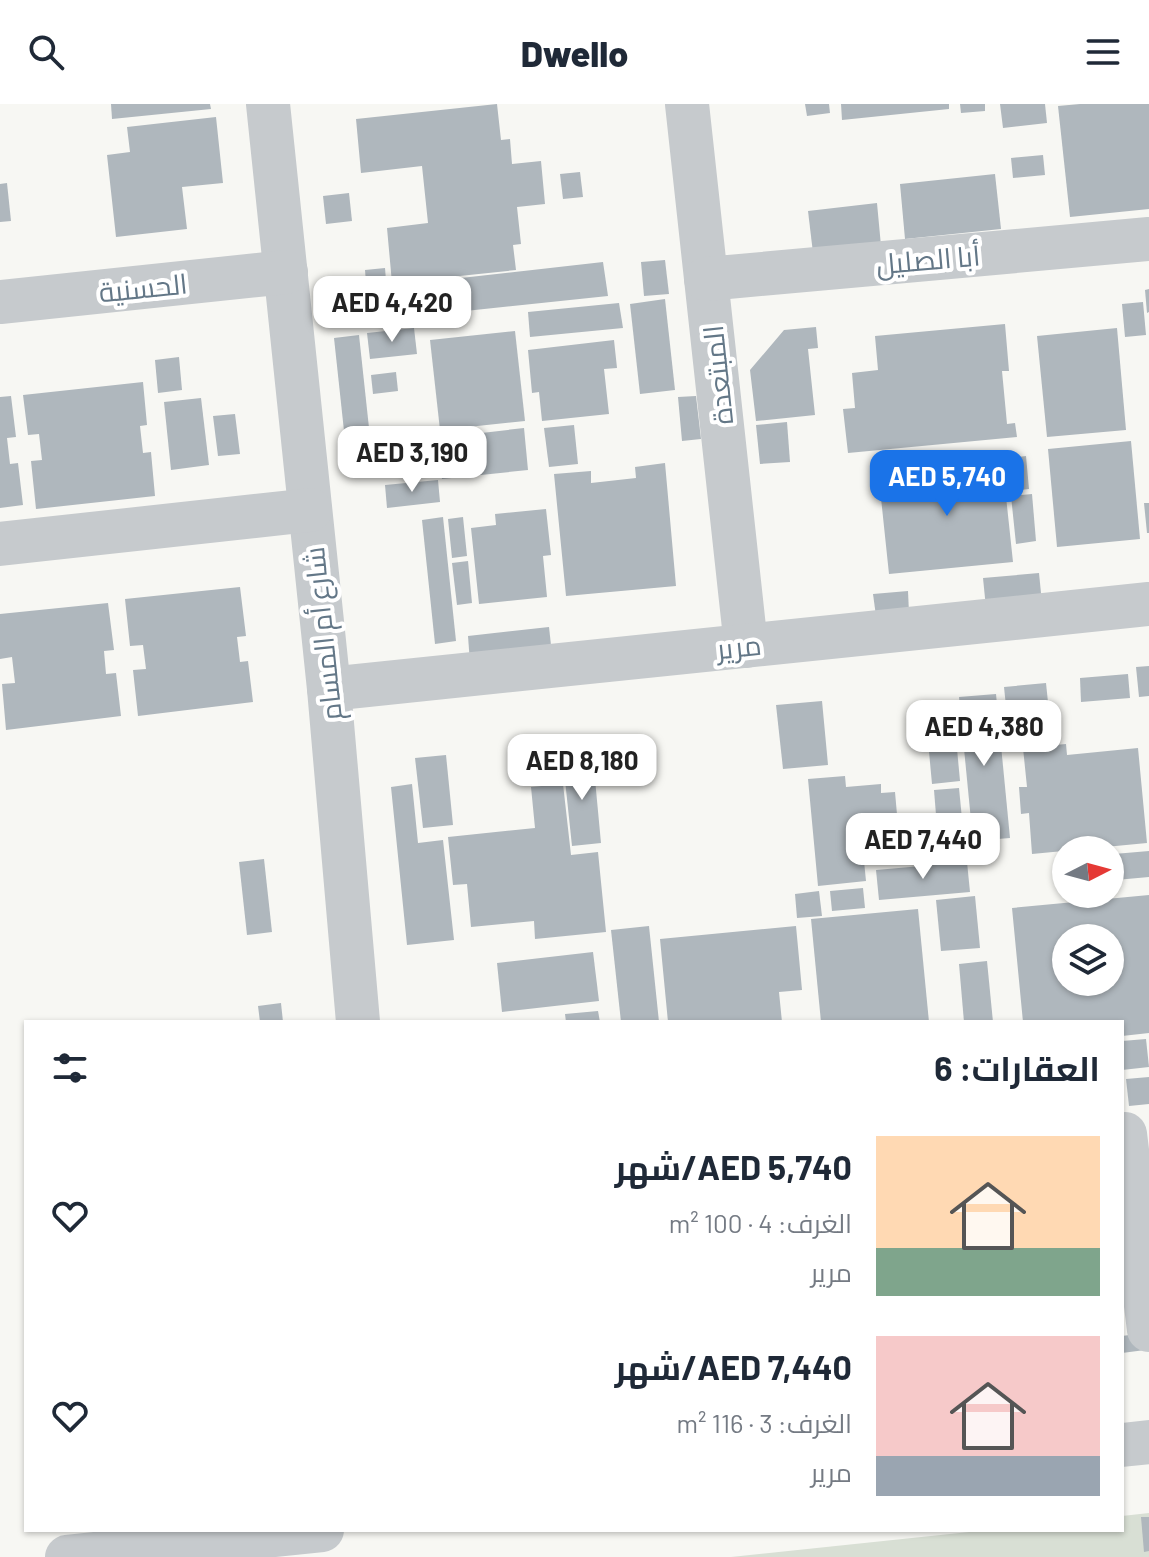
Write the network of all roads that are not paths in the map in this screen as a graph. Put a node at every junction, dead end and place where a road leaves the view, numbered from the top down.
1 (268, 104) edge
2 (687, 104) edge
3 (1149, 239) edge
4 (286, 272) junction
5 (706, 279) junction
6 (0, 302) edge
7 (310, 510) junction
8 (0, 544) edge
9 (1149, 604) edge
10 (746, 646) junction
11 (329, 689) junction
12 (358, 1020) edge
13 (1132, 1133) edge
14 (1149, 1330) edge
15 (1149, 1442) edge
16 (1124, 1445) edge
17 (303, 1532) edge
18 (67, 1557) edge

1 - 4 street, شارع أم المسام
2 - 5 street, المبتعدة
3 - 5 street, أبا الصليل
4 - 6 street, الحسنية
4 - 7 street, شارع أم المسام
5 - 10 street, المبتعدة
7 - 8 street
7 - 11 street, شارع أم المسام
9 - 10 street, مرير
10 - 11 street, مرير
11 - 12 street, شارع أم المسام
13 - 14 street
15 - 16 street
17 - 18 street

